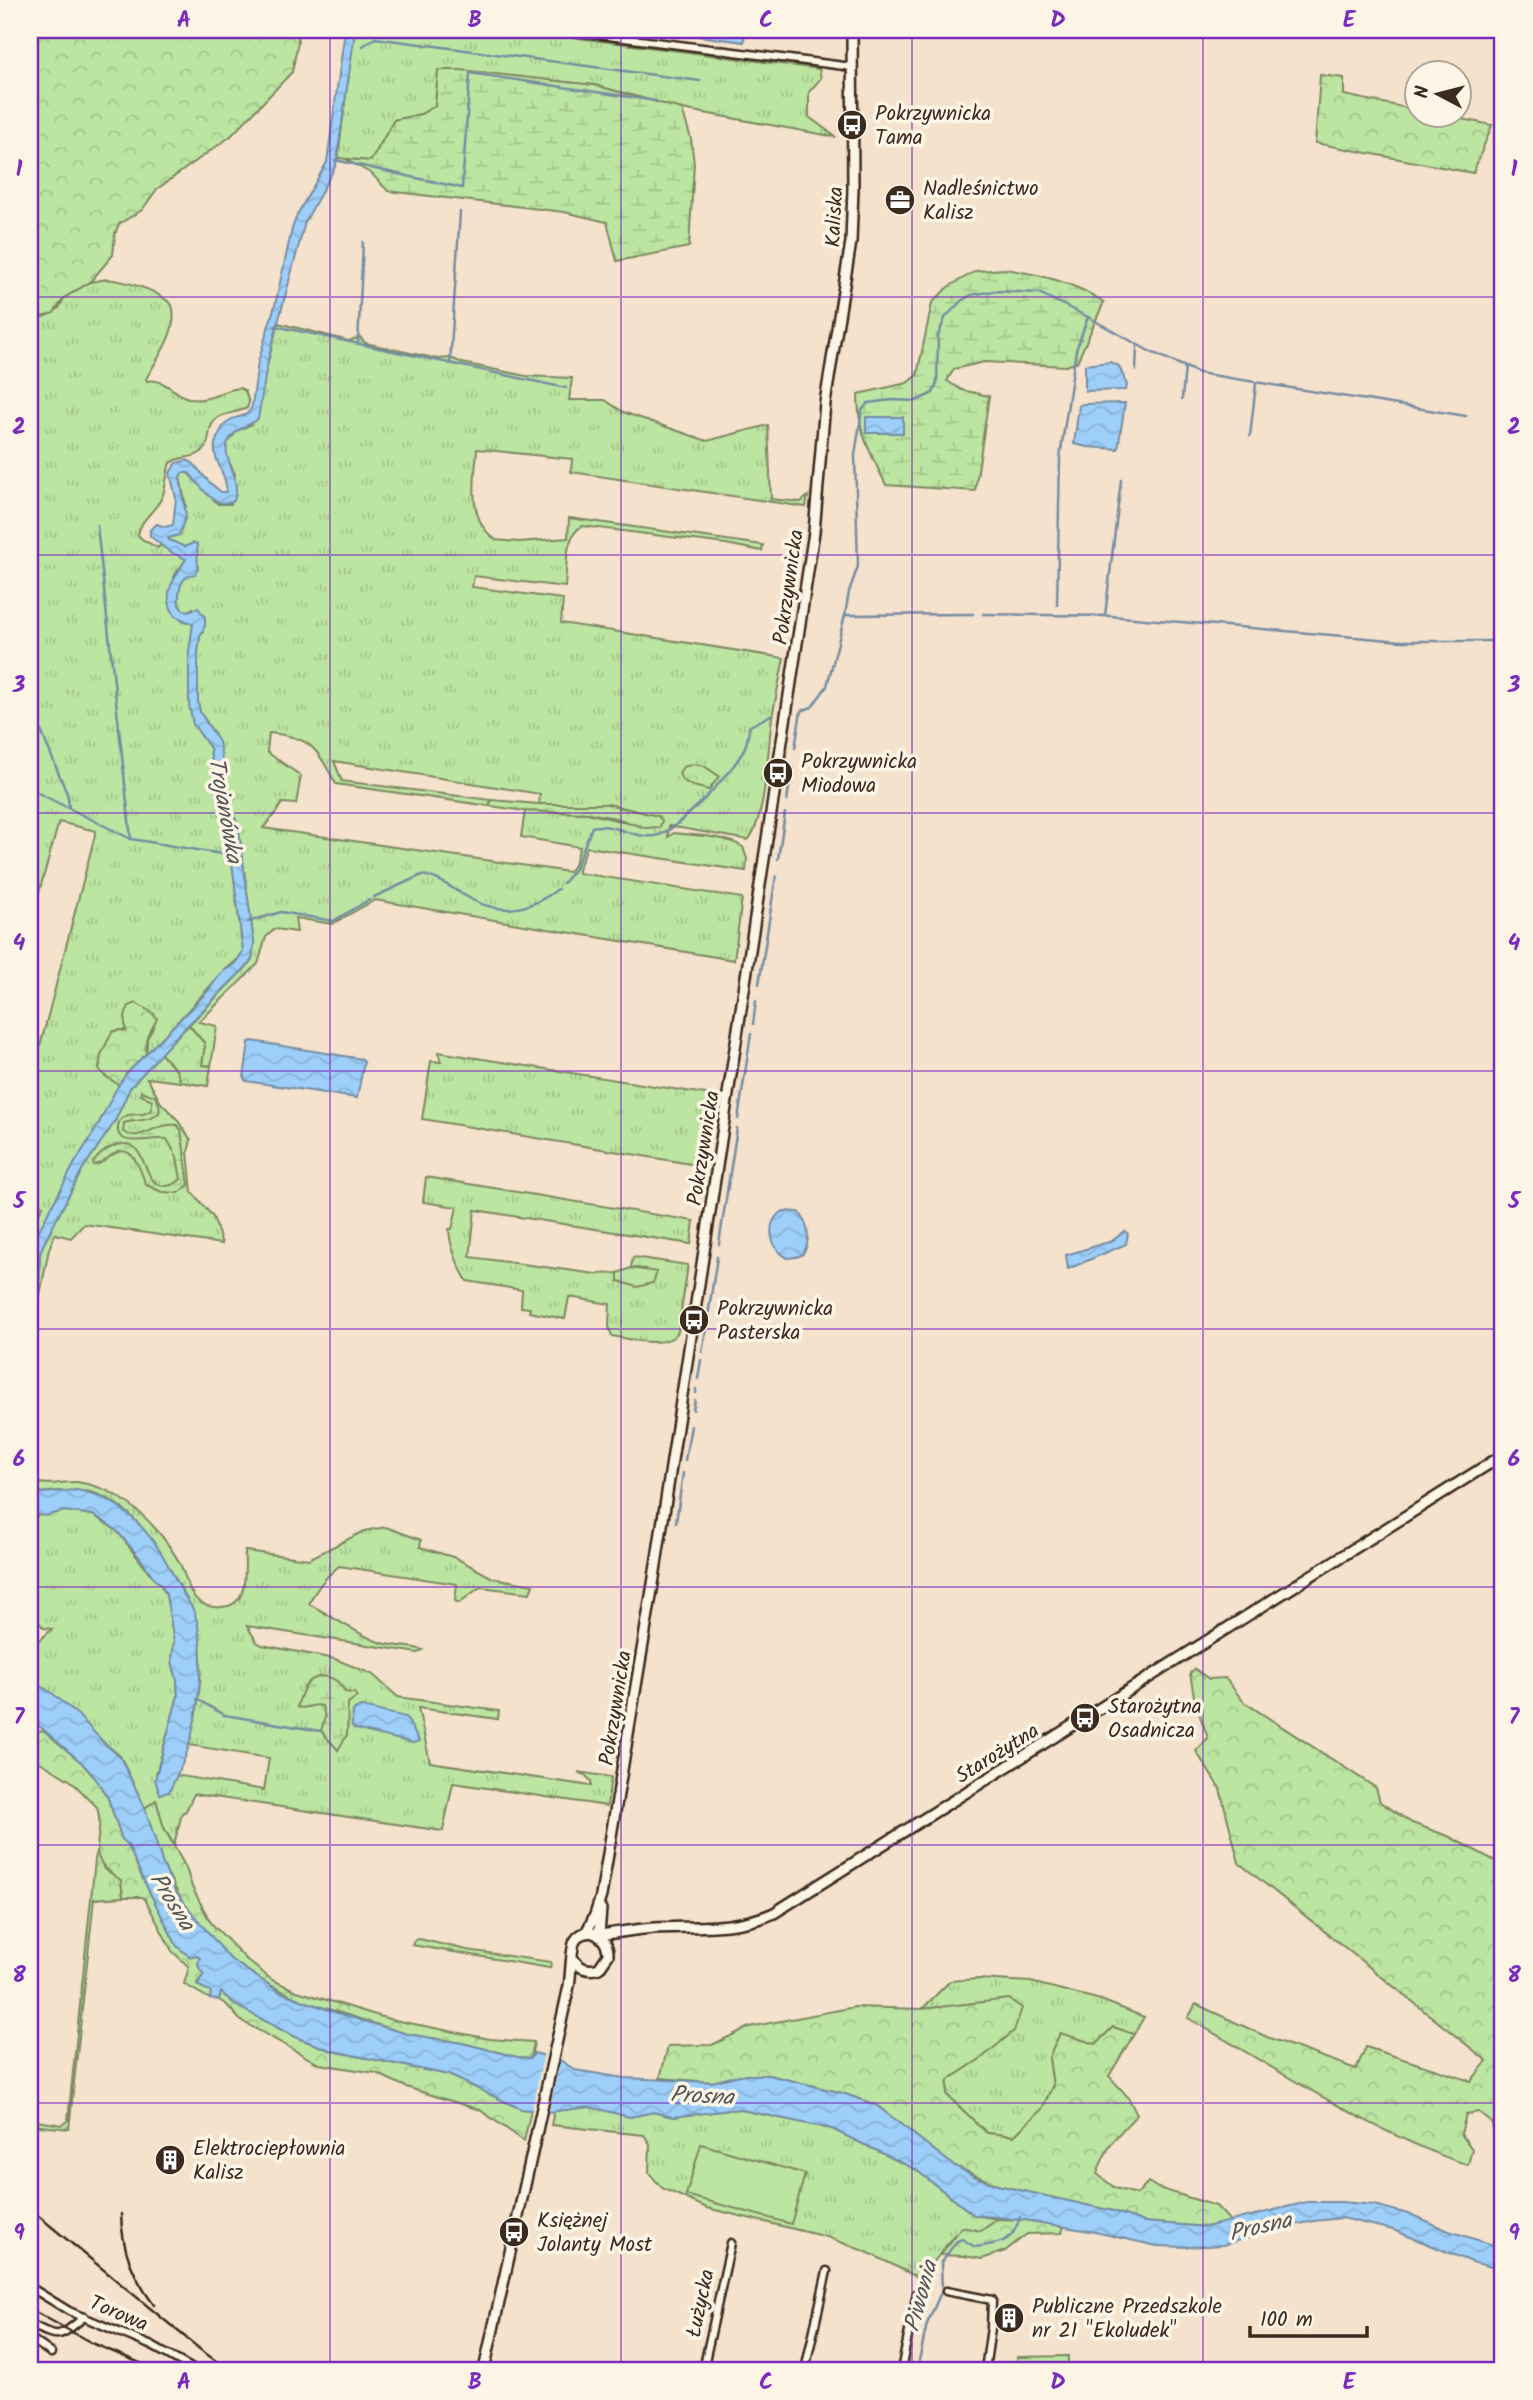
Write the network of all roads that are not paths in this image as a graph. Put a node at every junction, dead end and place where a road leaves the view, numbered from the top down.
1 (561, 30) edge
2 (852, 30) edge
3 (852, 67) junction
4 (825, 403) joint
5 (1503, 1455) edge
6 (601, 1896) junction
7 (601, 1909) junction
8 (629, 1930) junction
9 (586, 1933) junction
10 (599, 1935) junction
11 (609, 1949) junction
12 (573, 1958) junction
13 (588, 1970) junction
14 (569, 1986) junction
15 (731, 2243) dead end
16 (827, 2271) dead end
17 (30, 2287) edge
18 (946, 2291) dead end
19 (918, 2293) dead end
20 (84, 2318) junction
21 (30, 2324) edge
22 (30, 2338) edge
23 (51, 2353) dead end
24 (195, 2370) edge
25 (221, 2370) edge
26 (259, 2370) edge
27 (484, 2370) edge
28 (703, 2370) edge
29 (805, 2370) edge
30 (901, 2370) edge
31 (985, 2370) edge

1 - 3 street
2 - 3 street, Kaliska
3 - 4 street, Kaliska
4 - 6 street, Pokrzywnicka
5 - 8 street, Starożytna
6 - 7 street, Pokrzywnicka
6 - 9 street, Pokrzywnicka
7 - 8 street
7 - 10 street, Pokrzywnicka
8 - 10 street, Starożytna
8 - 11 street
9 - 10 street
9 - 12 street
10 - 11 street
11 - 13 street
12 - 13 street
12 - 14 street
13 - 14 street
14 - 27 street
15 - 28 street, Łużycka
16 - 29 street
17 - 20 street, Torowa
18 - 31 street
19 - 30 street
20 - 21 street
20 - 24 street, Torowa
22 - 23 street
25 - 26 street

